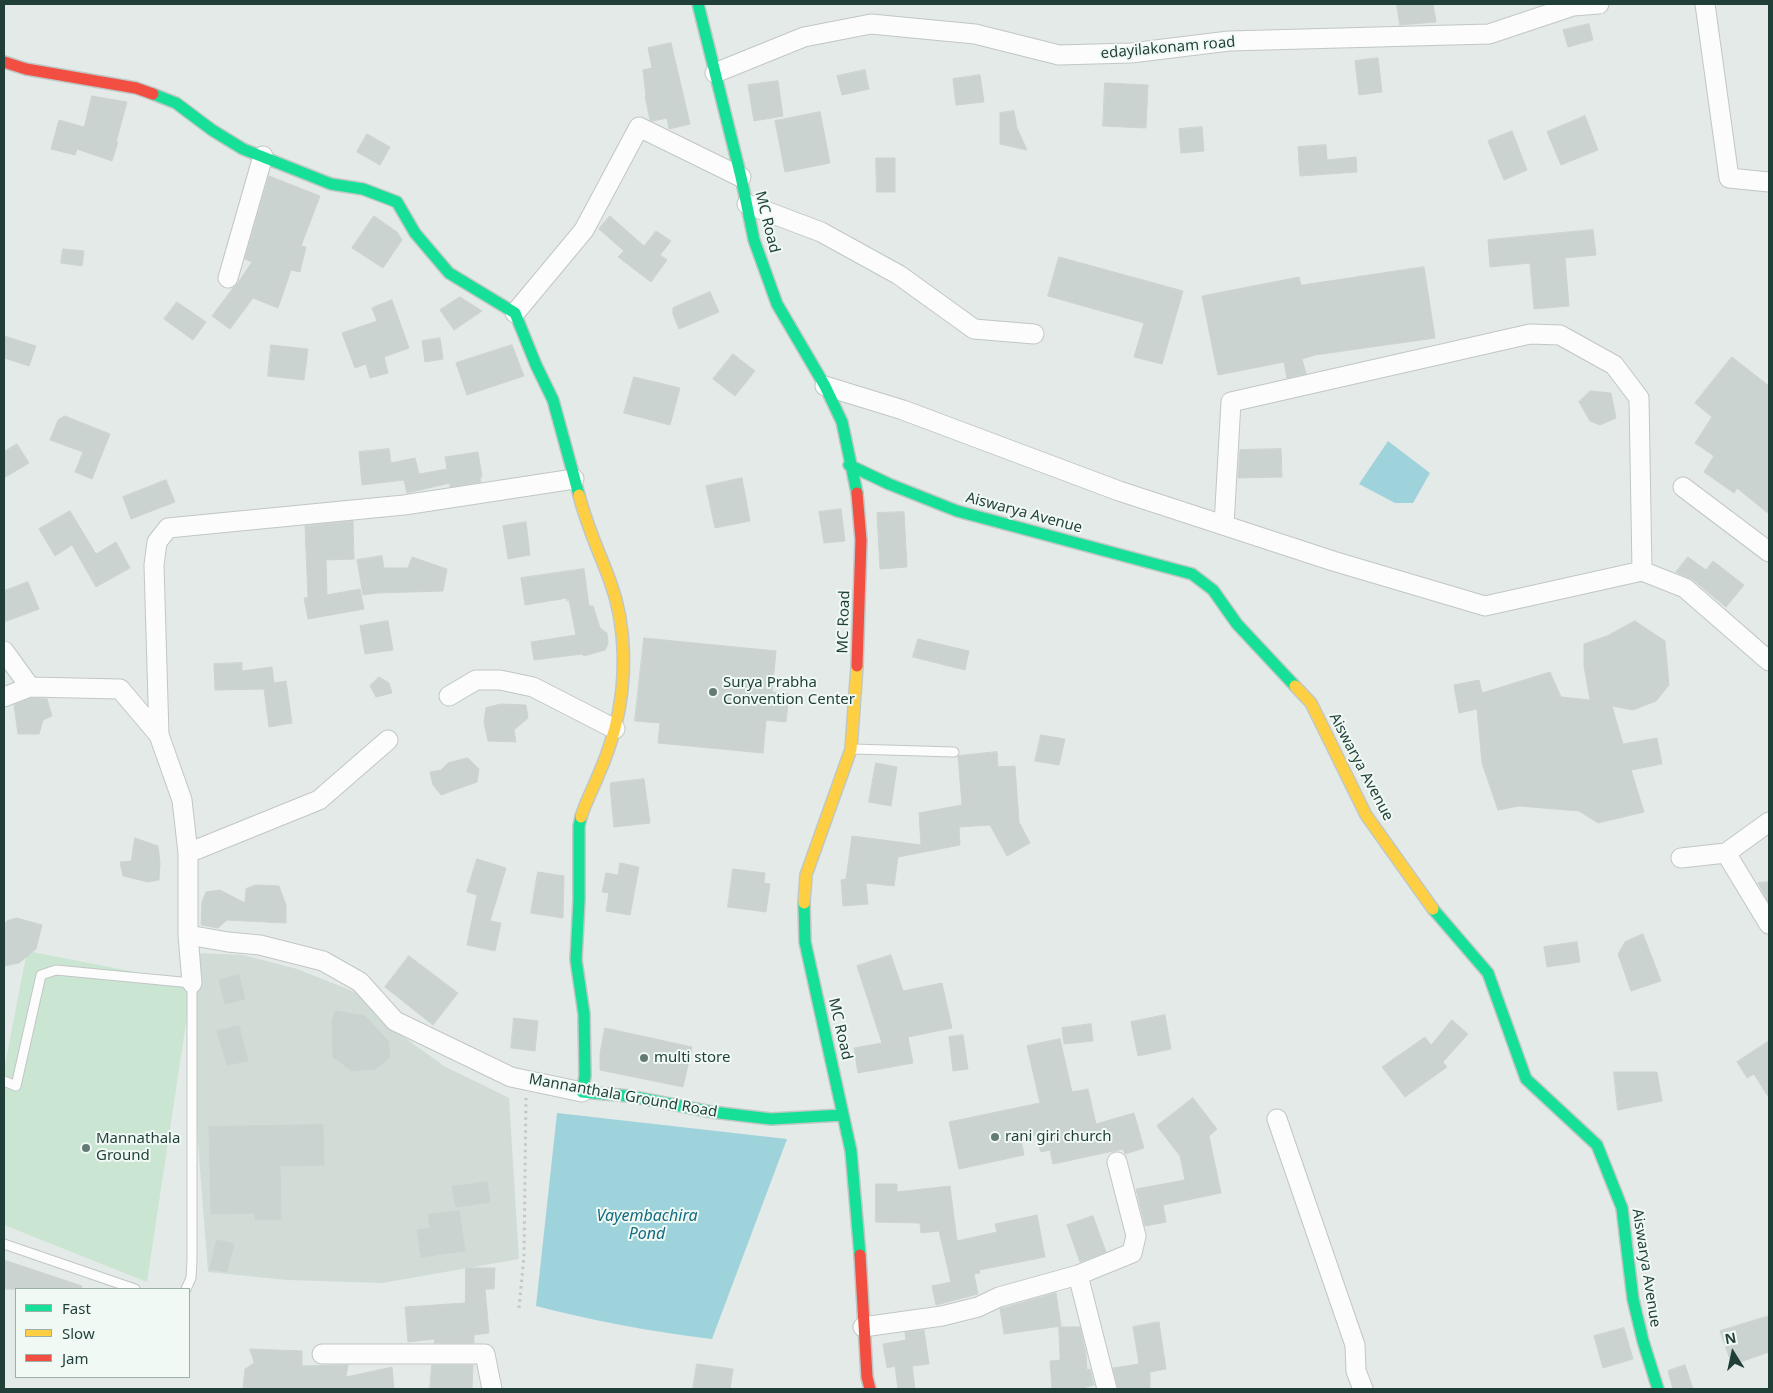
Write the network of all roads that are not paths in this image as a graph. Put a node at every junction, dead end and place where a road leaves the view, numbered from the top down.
1 (698, 4) edge
2 (1599, 4) edge
3 (1706, 4) edge
4 (4, 62) edge
5 (714, 73) junction
6 (263, 156) junction
7 (741, 176) junction
8 (1769, 182) edge
9 (747, 204) junction
10 (228, 278) dead end
11 (515, 313) junction
12 (1034, 334) dead end
13 (825, 386) junction
14 (850, 464) junction
15 (574, 479) junction
16 (1684, 487) dead end
17 (1224, 526) junction
18 (1769, 552) edge
19 (1642, 571) junction
20 (4, 651) edge
21 (1769, 661) edge
22 (30, 687) junction
23 (449, 696) dead end
24 (4, 697) edge
25 (616, 729) junction
26 (159, 736) junction
27 (388, 740) dead end
28 (851, 748) junction
29 (954, 752) dead end
30 (1769, 822) edge
31 (188, 853) junction
32 (1726, 853) junction
33 (1681, 858) dead end
34 (1769, 924) edge
35 (188, 935) junction
36 (192, 983) junction
37 (4, 1081) edge
38 (582, 1092) junction
39 (843, 1115) junction
40 (1277, 1119) dead end
41 (1117, 1162) dead end
42 (4, 1244) edge
43 (1078, 1275) junction
44 (132, 1288) edge
45 (186, 1288) edge
46 (863, 1327) junction
47 (322, 1354) dead end
48 (867, 1377) junction
49 (492, 1389) edge
50 (864, 1389) edge
51 (870, 1389) edge
52 (1107, 1389) edge
53 (1363, 1389) edge
54 (1658, 1389) edge

1 - 5 street, MC Road
2 - 5 street, edayilakonam road
3 - 8 street
4 - 6 street
5 - 7 street, MC Road
6 - 10 street
6 - 11 street
7 - 9 street, MC Road
7 - 11 street
9 - 12 street
9 - 13 street, MC Road
11 - 15 street
13 - 14 street, MC Road
13 - 17 street
14 - 28 street, MC Road
14 - 54 street, Aiswarya Avenue
15 - 25 street
15 - 26 street
16 - 18 street
17 - 19 street
17 - 19 street
19 - 21 street
20 - 22 street
22 - 24 street
22 - 26 street
23 - 25 street
25 - 38 street
26 - 31 street
27 - 31 street
28 - 29 lane
28 - 39 street, MC Road
30 - 32 street
31 - 35 street
32 - 33 street
32 - 34 street
35 - 36 street
35 - 38 street, Mannanthala Ground Road
36 - 37 lane
36 - 45 lane
38 - 39 street, Mannanthala Ground Road
39 - 46 street, MC Road
40 - 53 street
41 - 43 street
42 - 44 lane
43 - 46 street
43 - 52 street
46 - 48 street, MC Road
47 - 49 street
48 - 50 street, MC Road
48 - 51 street, MC Road

